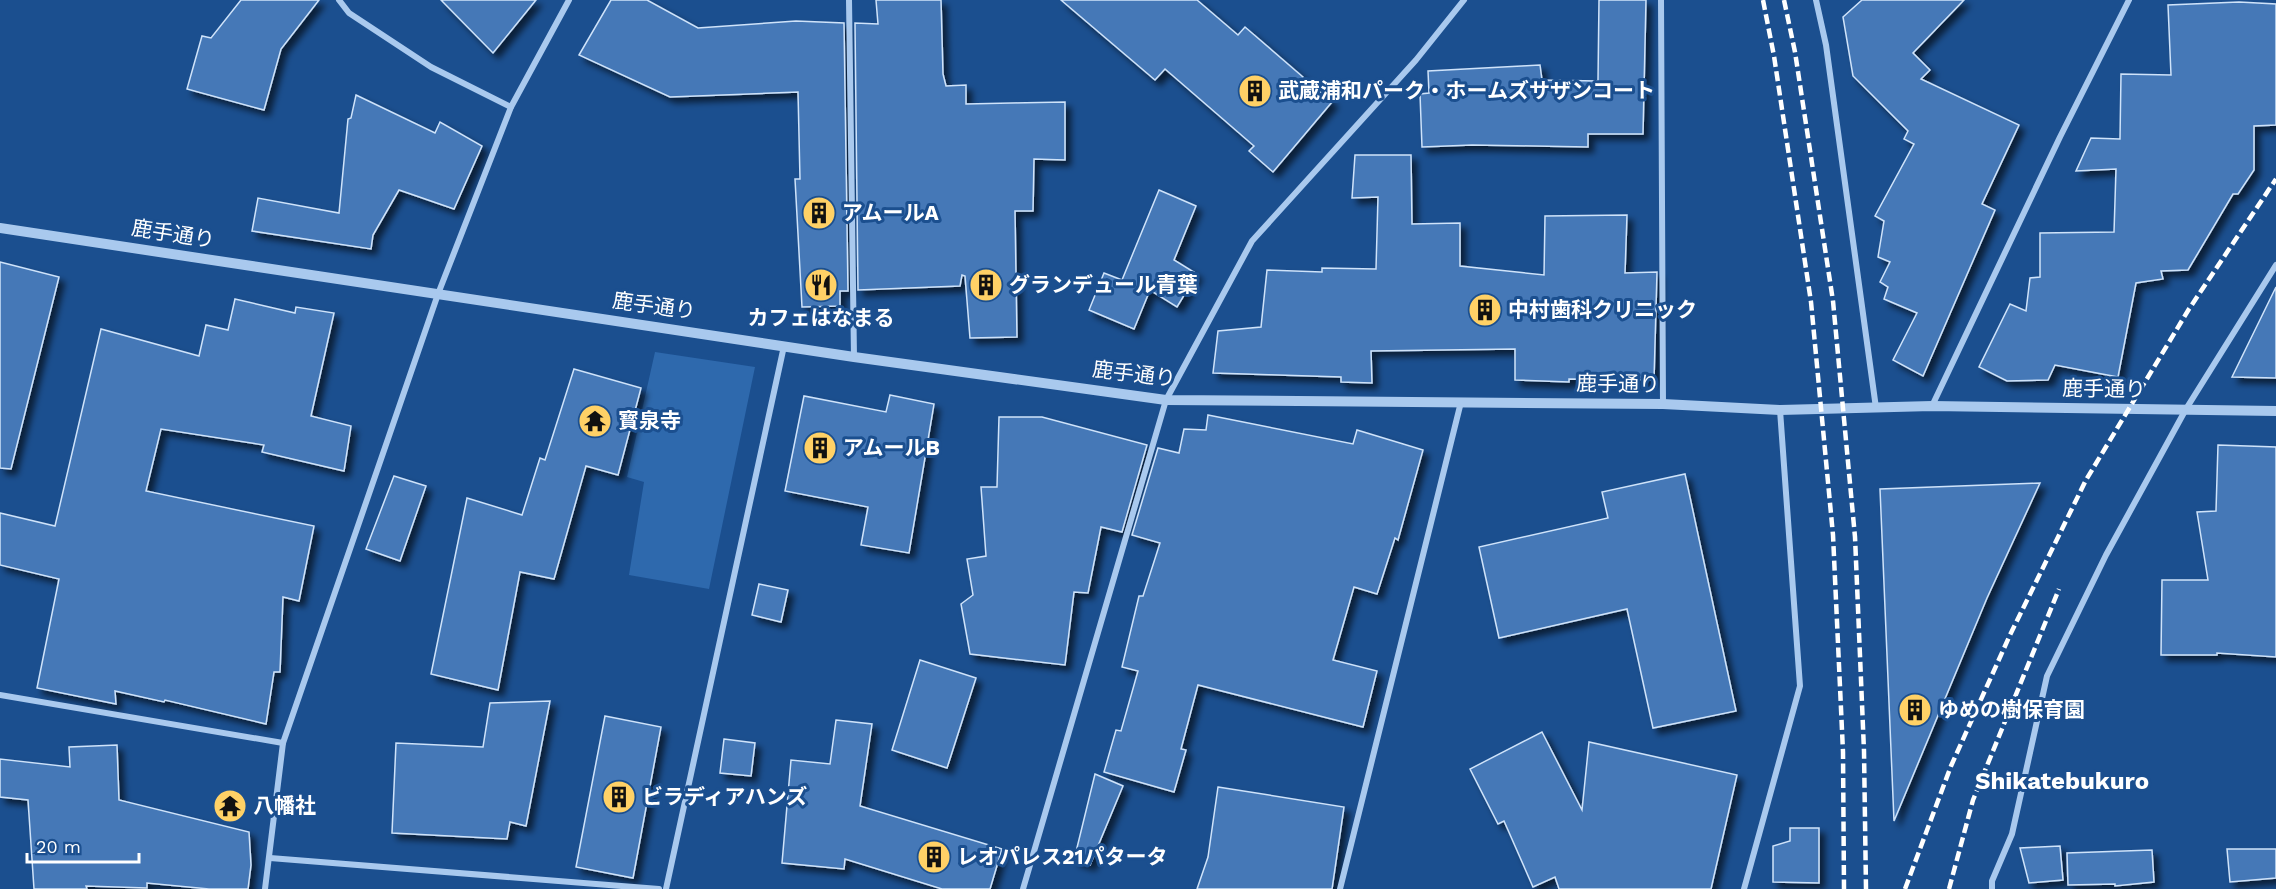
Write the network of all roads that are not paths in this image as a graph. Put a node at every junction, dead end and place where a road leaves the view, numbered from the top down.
1 (339, 0) edge
2 (570, 0) edge
3 (849, 0) edge
4 (1464, 0) edge
5 (1661, 0) edge
6 (1816, 0) edge
7 (2129, 0) edge
8 (511, 107) junction
9 (0, 228) edge
10 (2276, 265) edge
11 (438, 294) junction
12 (784, 345) junction
13 (854, 357) junction
14 (1166, 400) junction
15 (1461, 402) junction
16 (1663, 404) junction
17 (1932, 406) junction
18 (1876, 408) junction
19 (2186, 409) junction
20 (1780, 410) junction
21 (2276, 411) edge
22 (0, 695) edge
23 (283, 743) junction
24 (270, 858) junction
25 (266, 889) edge
26 (659, 889) edge
27 (666, 889) edge
28 (1023, 889) edge
29 (1340, 889) edge
30 (1744, 889) edge
31 (1992, 889) edge

1 - 8 street
2 - 8 street
3 - 13 street
4 - 14 street
5 - 16 street
6 - 18 street
7 - 17 street
8 - 11 street
9 - 11 street, 鹿手通り
10 - 19 street
11 - 12 street, 鹿手通り
11 - 23 street
12 - 13 street, 鹿手通り
12 - 27 street
13 - 14 street, 鹿手通り
14 - 15 street, 鹿手通り
14 - 28 street
15 - 16 street, 鹿手通り
15 - 29 street
16 - 20 street, 鹿手通り
17 - 18 street, 鹿手通り
17 - 19 street, 鹿手通り
18 - 20 street, 鹿手通り
19 - 21 street, 鹿手通り
19 - 31 street
20 - 30 street
22 - 23 street
23 - 24 street
24 - 25 street
24 - 26 street

